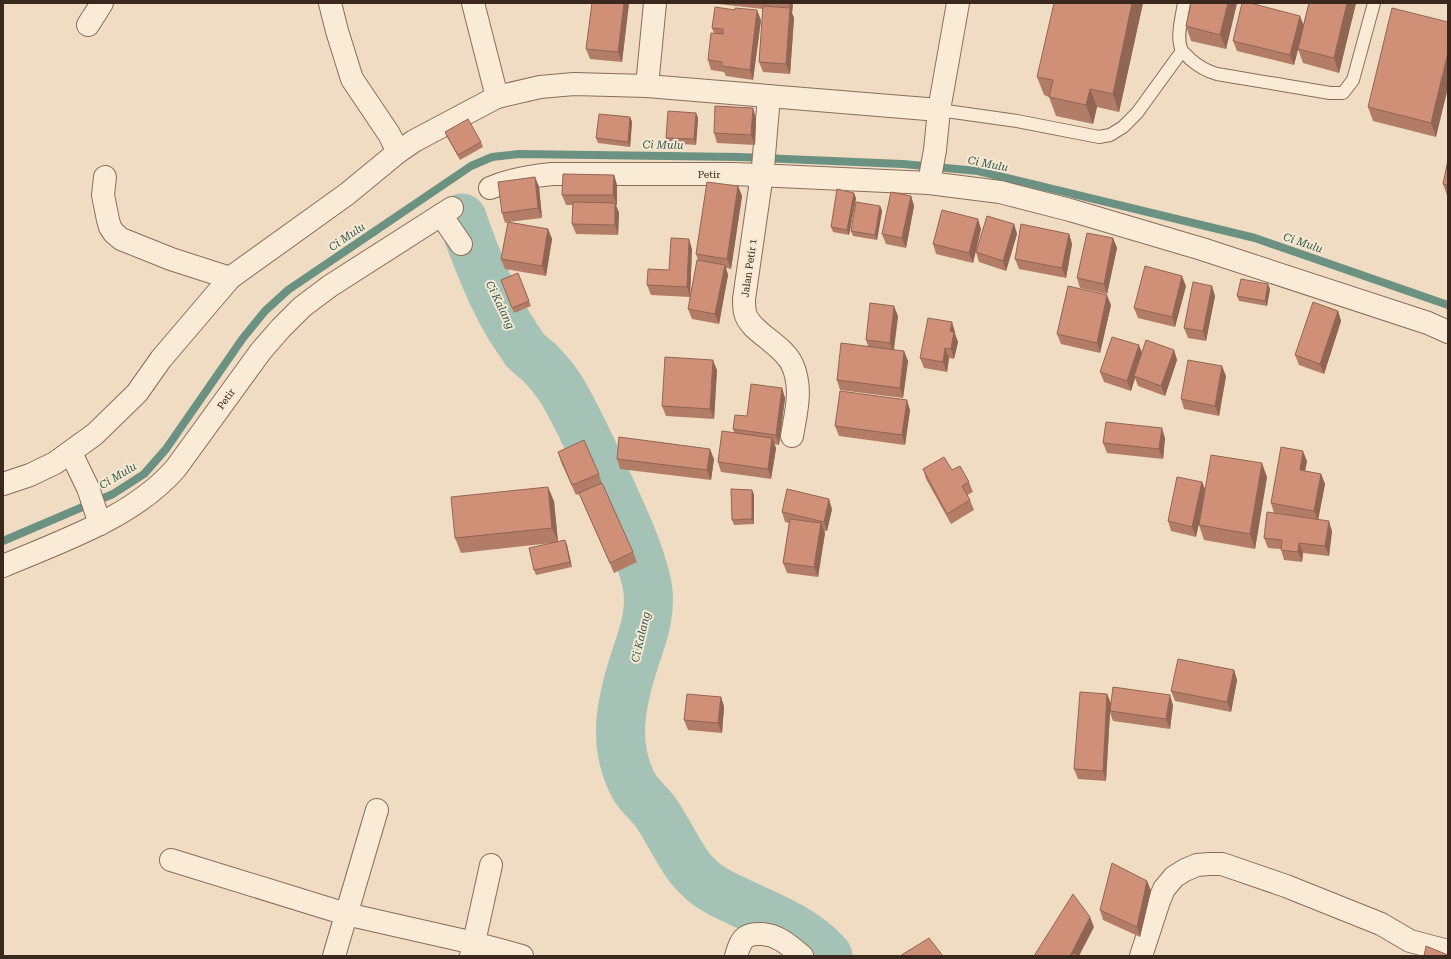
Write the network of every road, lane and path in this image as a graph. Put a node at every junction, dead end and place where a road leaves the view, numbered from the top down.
1 (102, 3) edge
2 (330, 3) edge
3 (473, 3) edge
4 (655, 3) edge
5 (958, 3) edge
6 (1184, 3) edge
7 (1374, 3) edge
8 (88, 25) dead end
9 (1182, 51) junction
10 (647, 86) junction
11 (769, 96) junction
12 (497, 97) junction
13 (939, 110) junction
14 (405, 147) junction
15 (762, 172) junction
16 (105, 177) dead end
17 (930, 180) junction
18 (490, 188) dead end
19 (461, 244) dead end
20 (230, 278) junction
21 (1448, 332) edge
22 (792, 436) dead end
23 (71, 453) junction
24 (3, 484) edge
25 (98, 519) junction
26 (3, 566) edge
27 (377, 810) dead end
28 (171, 860) dead end
29 (491, 865) dead end
30 (346, 914) junction
31 (1407, 948) edge
32 (472, 950) edge
33 (1448, 951) edge
34 (334, 956) edge
35 (522, 956) edge
36 (736, 956) edge
37 (802, 956) edge
38 (1141, 956) edge

1 - 8 street
2 - 14 street
3 - 12 street
4 - 10 street
5 - 13 street
6 - 9 lane
7 - 9 lane
9 - 13 lane
10 - 11 street
10 - 12 street
11 - 13 street
11 - 15 street, Jalan Petir 1
12 - 14 street
13 - 17 street
14 - 20 street
15 - 17 street, Petir
15 - 18 street, Petir
15 - 22 street, Jalan Petir 1
16 - 20 street
17 - 21 street, Petir
19 - 25 street, Petir
20 - 23 street
23 - 24 street
23 - 25 street
25 - 26 street, Petir
27 - 30 street
28 - 30 street
29 - 32 street
30 - 32 street
30 - 34 street
31 - 33 street
31 - 38 street
32 - 35 street
36 - 37 street

